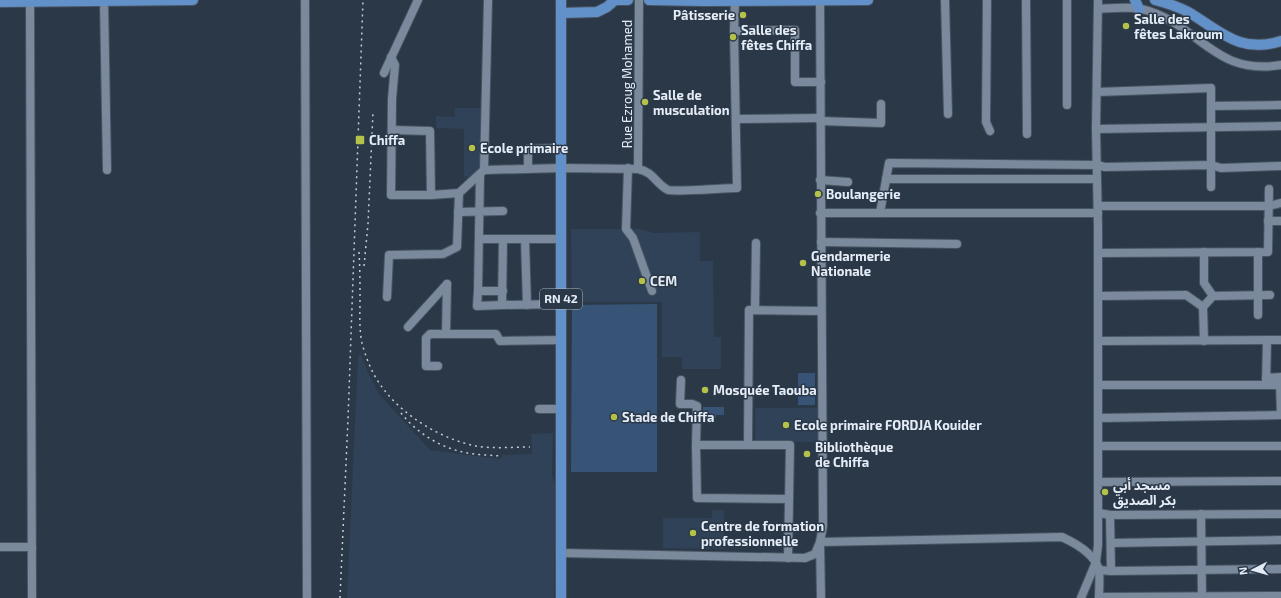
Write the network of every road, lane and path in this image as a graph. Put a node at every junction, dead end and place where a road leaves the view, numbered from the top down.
1 (193, 0) edge
2 (305, 0) edge
3 (418, 0) edge
4 (488, 0) edge
5 (561, 0) edge
6 (615, 0) edge
7 (628, 0) edge
8 (639, 0) edge
9 (649, 0) edge
10 (664, 0) edge
11 (735, 0) edge
12 (820, 0) edge
13 (868, 0) edge
14 (945, 0) edge
15 (987, 0) edge
16 (1026, 0) edge
17 (1067, 0) edge
18 (1098, 0) edge
19 (1155, 0) edge
20 (30, 1) edge
21 (104, 1) junction
22 (702, 1) edge
23 (0, 2) edge
24 (1137, 4) edge
25 (1098, 9) junction
26 (561, 13) junction
27 (734, 31) junction
28 (1281, 41) edge
29 (391, 57) junction
30 (1281, 66) edge
31 (384, 73) dead end
32 (821, 82) junction
33 (1096, 92) junction
34 (881, 104) dead end
35 (1281, 105) edge
36 (1067, 106) dead end
37 (1211, 106) junction
38 (948, 114) dead end
39 (736, 119) junction
40 (820, 120) junction
41 (1281, 126) edge
42 (1211, 128) junction
43 (1096, 129) junction
44 (392, 130) junction
45 (990, 131) dead end
46 (1027, 134) dead end
47 (561, 148) junction
48 (1097, 165) junction
49 (1211, 165) junction
50 (1281, 166) edge
51 (561, 168) junction
52 (628, 168) junction
53 (528, 169) junction
54 (638, 169) junction
55 (107, 170) dead end
56 (482, 173) junction
57 (886, 179) junction
58 (1097, 179) junction
59 (820, 180) junction
60 (848, 182) dead end
61 (1211, 187) dead end
62 (1269, 189) dead end
63 (459, 193) junction
64 (431, 195) junction
65 (1281, 204) edge
66 (1269, 206) junction
67 (1098, 209) junction
68 (479, 211) junction
69 (503, 211) dead end
70 (458, 212) junction
71 (820, 212) junction
72 (880, 213) junction
73 (1268, 221) junction
74 (1281, 221) edge
75 (478, 239) junction
76 (503, 239) junction
77 (561, 239) junction
78 (525, 240) junction
79 (821, 242) junction
80 (756, 243) dead end
81 (957, 244) dead end
82 (1204, 252) junction
83 (1258, 252) junction
84 (1098, 253) junction
85 (478, 291) junction
86 (503, 291) junction
87 (652, 291) dead end
88 (1270, 295) dead end
89 (1098, 296) junction
90 (1213, 296) junction
91 (1258, 296) junction
92 (387, 297) dead end
93 (561, 304) junction
94 (502, 305) junction
95 (527, 305) junction
96 (1203, 307) junction
97 (755, 310) junction
98 (822, 311) junction
99 (1258, 314) dead end
100 (408, 327) dead end
101 (446, 334) junction
102 (562, 340) junction
103 (1267, 340) junction
104 (1281, 340) edge
105 (1098, 341) junction
106 (1204, 341) junction
107 (438, 366) dead end
108 (1281, 377) edge
109 (681, 380) dead end
110 (1266, 381) junction
111 (1099, 385) junction
112 (562, 408) junction
113 (539, 409) dead end
114 (1281, 414) edge
115 (1099, 418) junction
116 (696, 445) junction
117 (748, 445) junction
118 (1099, 446) junction
119 (1281, 446) edge
120 (1281, 481) edge
121 (1099, 482) junction
122 (789, 499) junction
123 (1099, 513) junction
124 (1201, 514) junction
125 (1281, 514) edge
126 (1110, 515) junction
127 (1281, 540) edge
128 (1201, 541) junction
129 (820, 542) junction
130 (1111, 542) junction
131 (0, 546) edge
132 (32, 547) junction
133 (562, 553) junction
134 (788, 558) junction
135 (1097, 566) junction
136 (1281, 569) edge
137 (1202, 570) junction
138 (1111, 571) junction
139 (1281, 596) edge
140 (1202, 597) edge
141 (32, 598) edge
142 (307, 598) edge
143 (561, 598) edge
144 (821, 598) edge
145 (1081, 598) edge
146 (1099, 598) edge

1 - 21 main road
2 - 142 street
3 - 29 street
4 - 56 street
5 - 26 main road, RN 42
6 - 7 main road
6 - 26 main road
8 - 54 street, Rue Ezroug Mohamed
9 - 10 main road
10 - 22 main road
11 - 12 main road
11 - 22 main road
11 - 27 street
12 - 13 main road
12 - 32 street
14 - 38 street
15 - 45 street
16 - 46 street
17 - 36 street
18 - 25 street
19 - 28 main road
20 - 21 main road
20 - 23 main road
20 - 132 street
21 - 55 street
24 - 25 street
24 - 30 street
25 - 33 street
26 - 47 main road, RN 42
27 - 32 street
27 - 39 street
29 - 31 street
29 - 44 street
32 - 40 street
33 - 37 street
33 - 43 street
34 - 40 street
35 - 37 street
37 - 42 street
39 - 40 street
39 - 54 street
40 - 59 street
41 - 42 street
42 - 43 street
42 - 49 street
43 - 48 street
44 - 64 street
44 - 64 street
47 - 51 main road, RN 42
47 - 53 street
48 - 49 street
48 - 57 street
48 - 58 street
49 - 50 street
49 - 61 street
51 - 52 street
51 - 53 street
51 - 77 main road, RN 42
52 - 54 street
52 - 87 street
53 - 56 street
56 - 63 street
56 - 68 street
57 - 58 street
57 - 72 street
58 - 67 street
59 - 60 street
59 - 71 street
62 - 66 street
63 - 64 street
63 - 70 street
65 - 66 street
66 - 67 street
66 - 73 street
67 - 72 street
67 - 84 street
68 - 69 street
68 - 70 street
68 - 75 street
70 - 92 street
71 - 72 street
71 - 79 street
73 - 74 street
73 - 83 street
75 - 76 street
75 - 85 street
76 - 78 street
76 - 86 street
77 - 78 street
77 - 93 main road, RN 42
78 - 95 street
79 - 81 street
79 - 98 street
80 - 97 street
82 - 83 street
82 - 84 street
82 - 90 street
83 - 91 street
84 - 89 street
85 - 86 street
85 - 94 street
86 - 94 street
88 - 91 street
89 - 96 street
89 - 105 street
90 - 91 street
90 - 96 street
91 - 99 street
93 - 95 street
93 - 102 main road, RN 42
94 - 95 street
96 - 106 street
97 - 98 street
97 - 117 street
98 - 129 street
100 - 101 street
101 - 102 street
101 - 107 street
102 - 112 main road, RN 42
103 - 104 street
103 - 106 street
103 - 110 street
105 - 106 street
105 - 111 street
108 - 110 street
109 - 116 street
110 - 111 street
110 - 114 street
111 - 115 street
112 - 113 street
112 - 133 main road, RN 42
114 - 115 street
115 - 118 street
116 - 117 street
116 - 122 street
117 - 122 street
118 - 119 street
118 - 121 street
120 - 121 street
121 - 123 street
122 - 134 street
123 - 126 street
123 - 135 street
124 - 125 street
124 - 126 street
124 - 128 street
126 - 130 street
127 - 128 street
128 - 130 street
128 - 137 street
129 - 134 street
129 - 135 street
129 - 144 street
130 - 138 street
131 - 132 street
132 - 141 street
133 - 134 street
133 - 143 main road, RN 42
135 - 138 street
135 - 145 street
135 - 146 street
136 - 137 street
137 - 138 street
137 - 140 street
139 - 140 street
140 - 146 street

